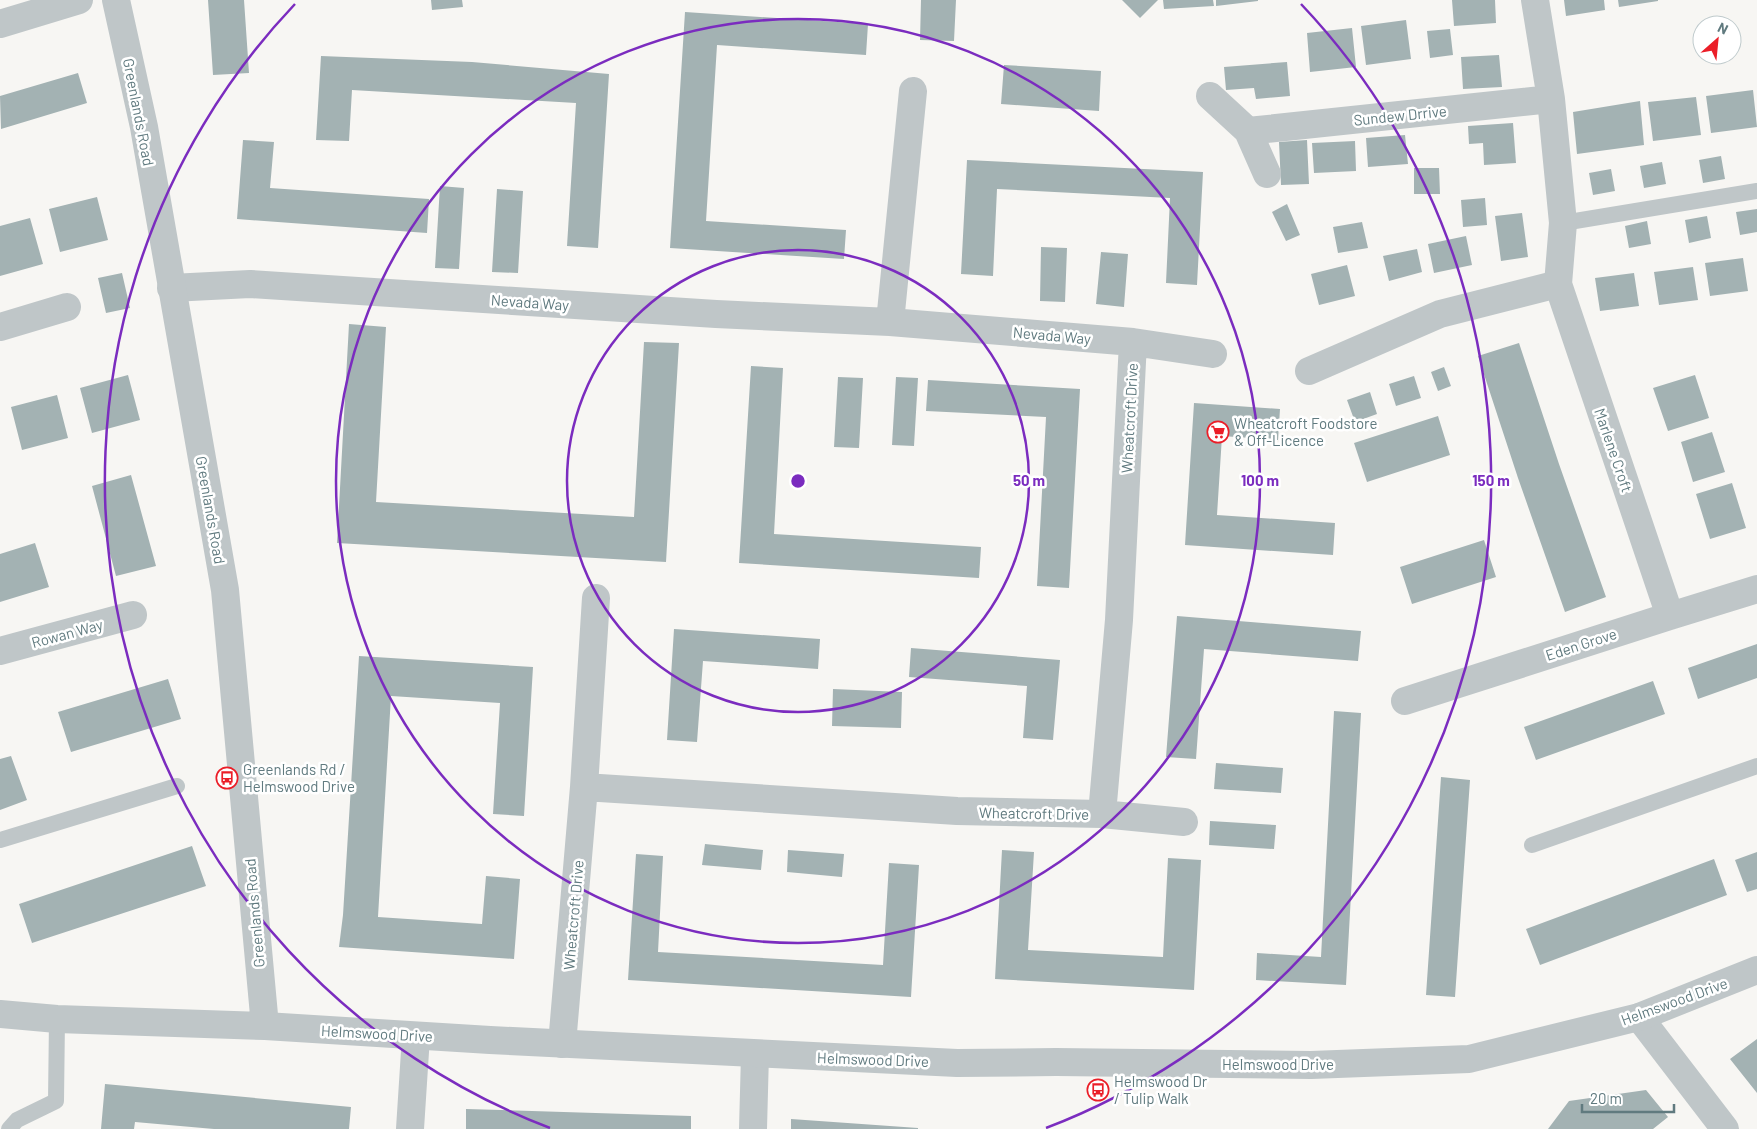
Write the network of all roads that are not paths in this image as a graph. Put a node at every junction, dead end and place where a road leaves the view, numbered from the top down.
1 (79, 0) edge
2 (116, 0) edge
3 (1535, 0) edge
4 (0, 24) edge
5 (913, 92) dead end
6 (1210, 96) dead end
7 (1551, 99) junction
8 (1248, 131) junction
9 (1267, 174) dead end
10 (1757, 191) edge
11 (1563, 223) junction
12 (1558, 284) junction
13 (171, 288) junction
14 (67, 307) dead end
15 (890, 322) junction
16 (0, 327) edge
17 (1133, 342) junction
18 (1213, 354) dead end
19 (1308, 371) dead end
20 (1757, 589) edge
21 (596, 598) dead end
22 (133, 615) dead end
23 (1670, 616) junction
24 (0, 651) edge
25 (1405, 702) dead end
26 (1757, 766) edge
27 (177, 786) dead end
28 (584, 787) junction
29 (1102, 814) junction
30 (1184, 822) dead end
31 (0, 840) edge
32 (1532, 845) dead end
33 (1757, 970) edge
34 (0, 1014) edge
35 (1639, 1017) junction
36 (56, 1019) junction
37 (265, 1026) junction
38 (416, 1036) junction
39 (562, 1044) junction
40 (755, 1054) junction
41 (9, 1129) edge
42 (410, 1129) edge
43 (753, 1129) edge
44 (1725, 1129) edge

1 - 4 street
2 - 13 street, Greenlands Road
3 - 7 street, Marlene Croft
5 - 15 street
6 - 8 street
7 - 8 street, Sundew Drrive
7 - 11 street, Marlene Croft
8 - 9 street
10 - 11 lane
11 - 12 street, Marlene Croft
12 - 19 street
12 - 23 street, Marlene Croft
13 - 15 street, Nevada Way
13 - 37 street, Greenlands Road
14 - 16 street
15 - 17 street, Nevada Way
17 - 18 street, Nevada Way
17 - 29 street, Wheatcroft Drive
20 - 23 street, Eden Grove
21 - 28 street, Wheatcroft Drive
22 - 24 street, Rowan Way
23 - 25 street, Eden Grove
26 - 32 lane
27 - 31 lane
28 - 29 street, Wheatcroft Drive
28 - 39 street, Wheatcroft Drive
29 - 30 street
33 - 35 street, Helmswood Drive
34 - 36 street, Helmswood Drive
35 - 40 street, Helmswood Drive
35 - 44 street
36 - 37 street, Helmswood Drive
36 - 41 lane
37 - 38 street, Helmswood Drive
38 - 39 street, Helmswood Drive
38 - 42 street
39 - 40 street, Helmswood Drive
40 - 43 street

